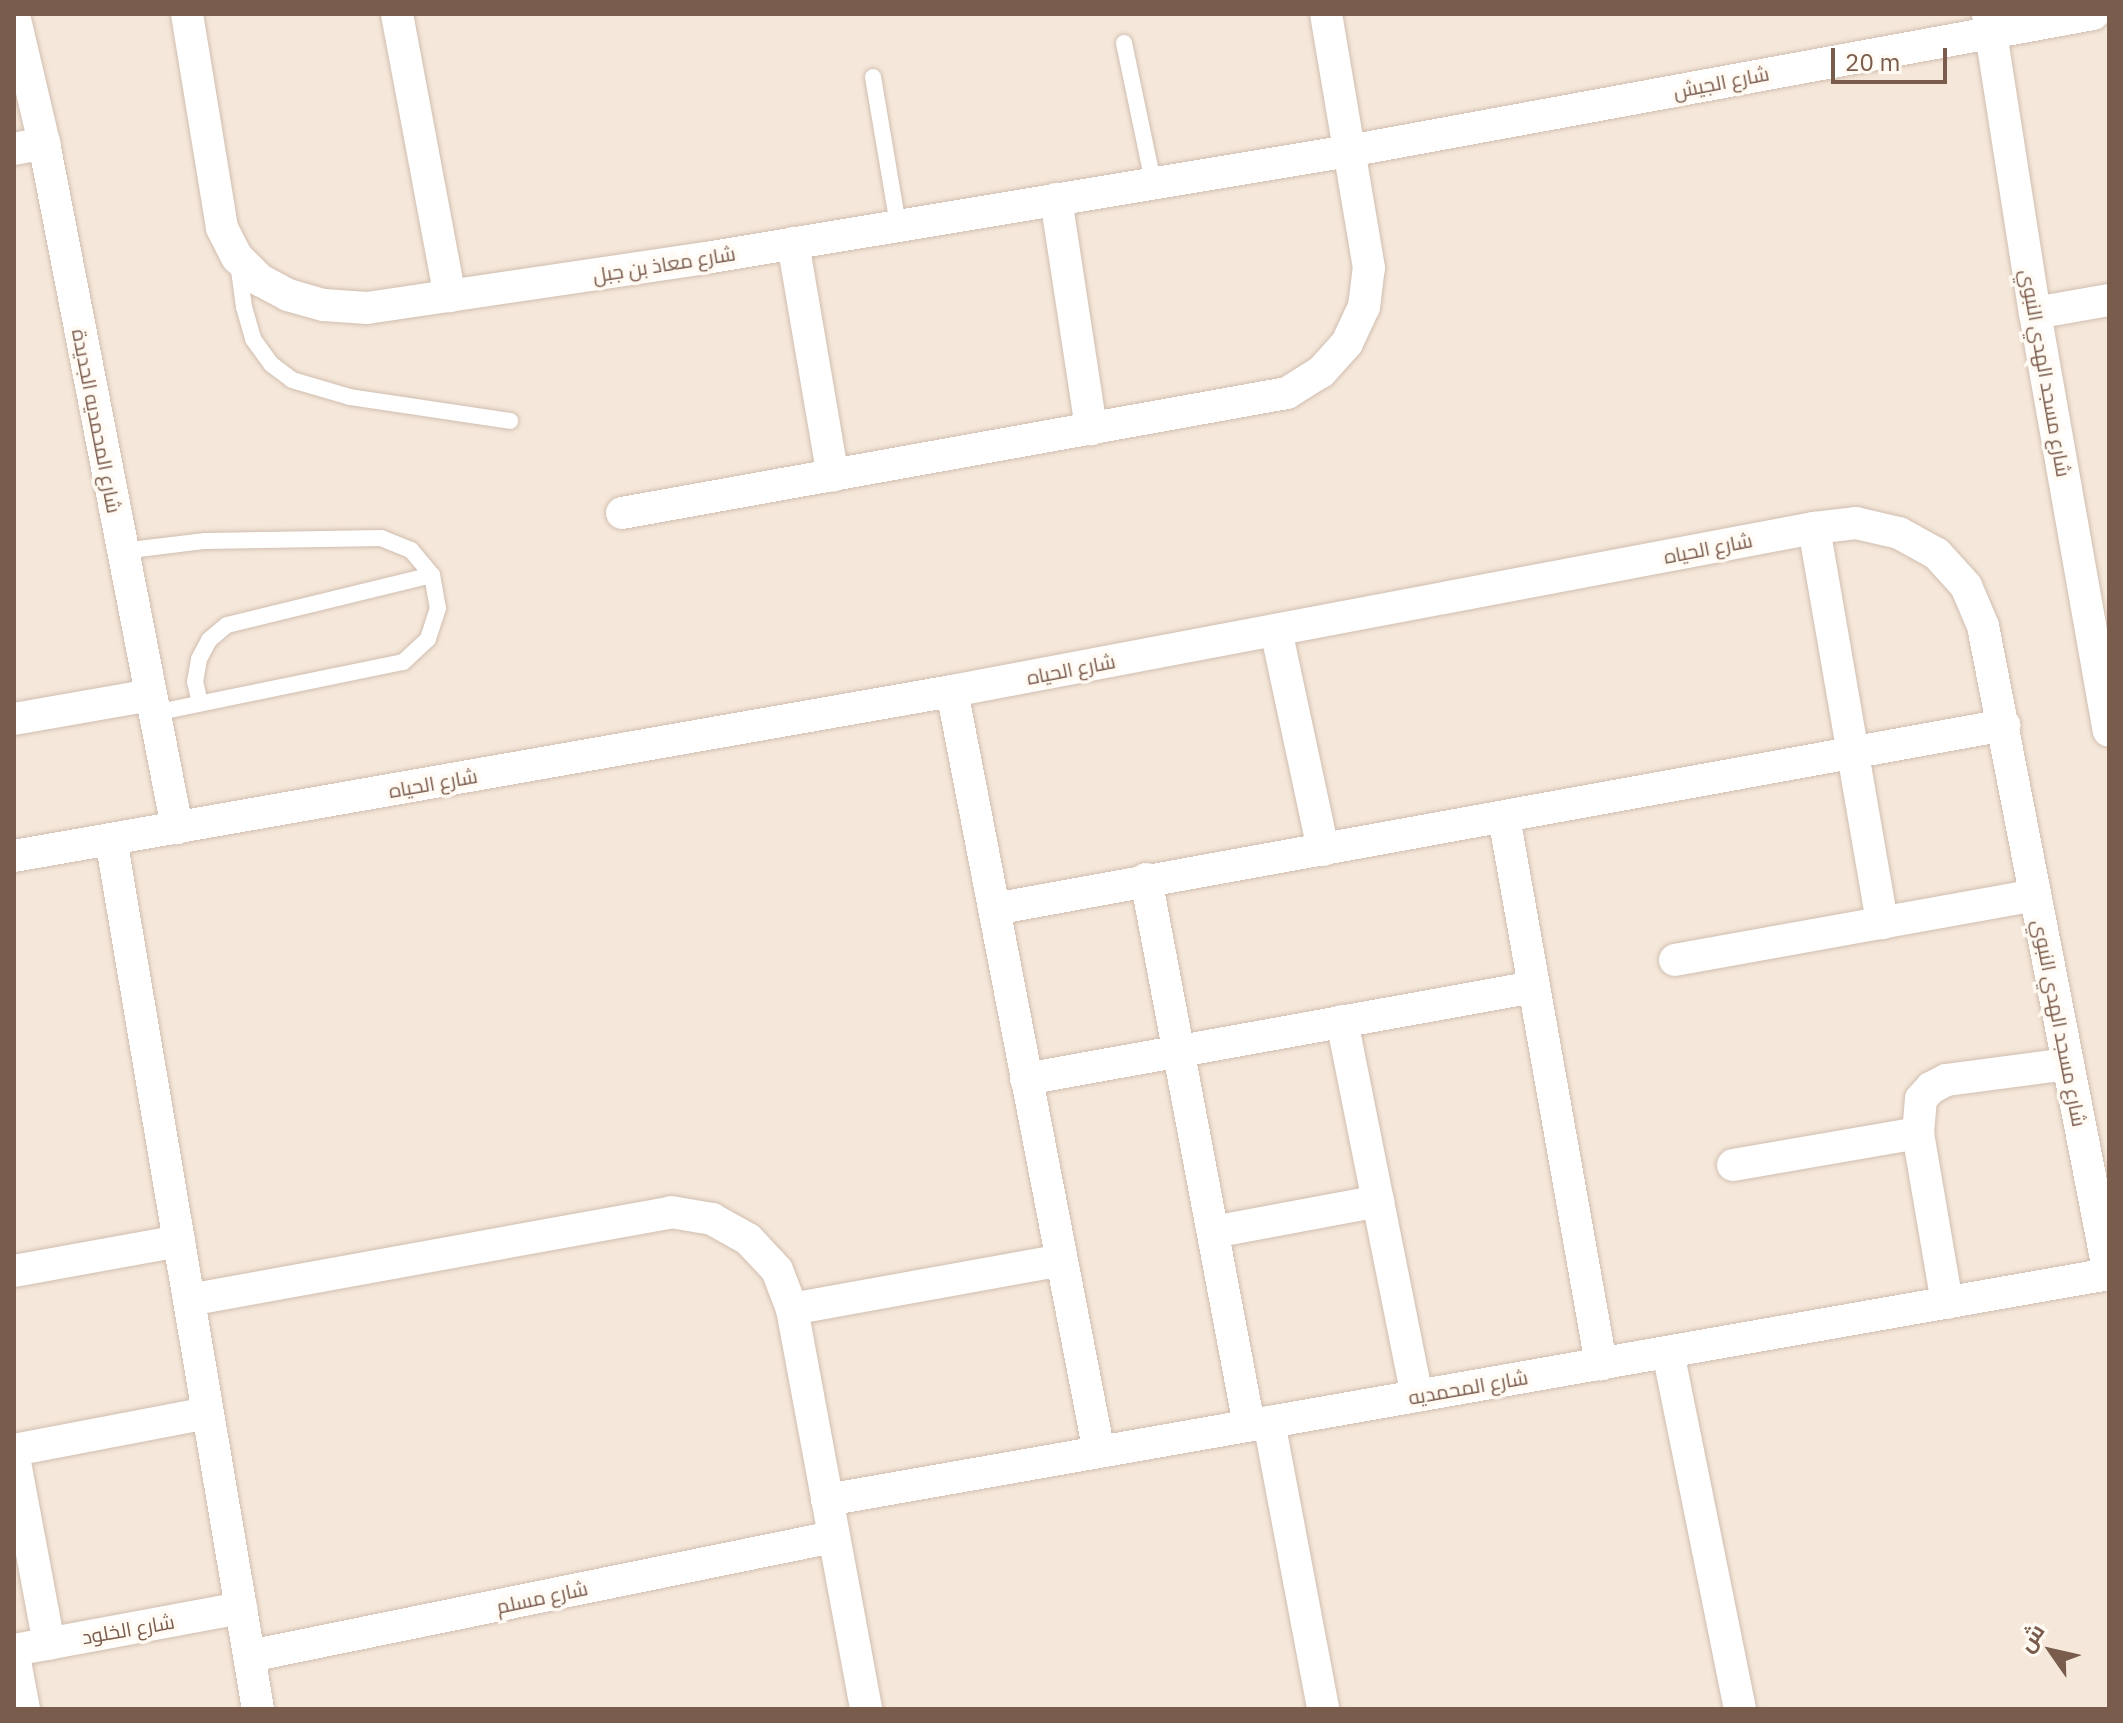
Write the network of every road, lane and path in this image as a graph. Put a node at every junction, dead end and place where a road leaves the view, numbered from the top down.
1 (187, 14) edge
2 (397, 14) edge
3 (1326, 14) edge
4 (2093, 14) edge
5 (14, 15) edge
6 (1989, 23) edge
7 (1124, 43) dead end
8 (873, 77) dead end
9 (29, 146) edge
10 (1349, 151) junction
11 (1153, 182) junction
12 (1056, 199) junction
13 (898, 225) junction
14 (793, 243) junction
15 (237, 257) junction
16 (450, 296) junction
17 (2109, 300) edge
18 (2035, 313) junction
19 (510, 421) dead end
20 (1091, 429) junction
21 (833, 476) junction
22 (622, 513) dead end
23 (1814, 528) junction
24 (122, 551) junction
25 (2096, 572) edge
26 (432, 575) junction
27 (1276, 630) junction
28 (952, 691) junction
29 (200, 703) junction
30 (153, 704) junction
31 (14, 719) edge
32 (2004, 725) junction
33 (2109, 731) edge
34 (1853, 754) junction
35 (1504, 817) junction
36 (177, 828) junction
37 (111, 839) junction
38 (1323, 850) junction
39 (14, 856) edge
40 (1146, 879) junction
41 (2035, 895) junction
42 (994, 909) junction
43 (1882, 923) junction
44 (1675, 960) dead end
45 (1534, 987) junction
46 (1342, 1021) junction
47 (1179, 1051) junction
48 (2068, 1064) junction
49 (1026, 1079) junction
50 (1918, 1133) junction
51 (1733, 1165) dead end
52 (1378, 1201) junction
53 (1213, 1232) junction
54 (179, 1241) junction
55 (1062, 1260) junction
56 (14, 1271) edge
57 (2109, 1274) edge
58 (189, 1300) junction
59 (1947, 1303) junction
60 (792, 1309) junction
61 (1668, 1352) junction
62 (1601, 1364) junction
63 (1417, 1396) junction
64 (208, 1413) junction
65 (1259, 1423) junction
66 (14, 1450) edge
67 (1099, 1452) junction
68 (14, 1457) edge
69 (827, 1500) junction
70 (833, 1537) junction
71 (241, 1608) junction
72 (49, 1644) junction
73 (14, 1653) edge
74 (250, 1656) junction
75 (24, 1709) edge
76 (258, 1709) edge
77 (866, 1709) edge
78 (1323, 1709) edge
79 (1740, 1709) edge

1 - 15 street, شارع معاذ بن جبل
2 - 16 street
3 - 10 street
4 - 6 street, شارع الجيش
5 - 9 street, شارع المحمديه الجديدة
6 - 10 street, شارع الجيش
6 - 18 street, شارع مسجد الهدي النبوي
7 - 11 lane
8 - 13 lane
9 - 24 street, شارع المحمديه الجديدة
10 - 11 street, شارع معاذ بن جبل
10 - 20 street
11 - 12 street, شارع معاذ بن جبل
12 - 13 street, شارع معاذ بن جبل
12 - 20 street
13 - 14 street, شارع معاذ بن جبل
14 - 16 street, شارع معاذ بن جبل
14 - 21 street
15 - 16 street, شارع معاذ بن جبل
15 - 19 lane
17 - 18 street
18 - 25 street, شارع مسجد الهدي النبوي
20 - 21 street
21 - 22 street
23 - 27 street, شارع الحياه
23 - 32 street, شارع الحياه
23 - 34 street
24 - 26 lane
24 - 30 street, شارع المحمديه الجديدة
25 - 33 street, شارع مسجد الهدي النبوي
26 - 29 lane
26 - 29 lane
27 - 28 street, شارع الحياه
27 - 38 street
28 - 36 street, شارع الحياه
28 - 42 street
29 - 30 lane
30 - 31 street
30 - 36 street, شارع المحمديه الجديدة
32 - 34 street
32 - 41 street, شارع مسجد الهدي النبوي
34 - 35 street
34 - 43 street
35 - 38 street
35 - 45 street
36 - 37 street, شارع الحياه
37 - 39 street, شارع الحياه
37 - 54 street
38 - 40 street
40 - 42 street
40 - 47 street
41 - 43 street
41 - 48 street, شارع مسجد الهدي النبوي
42 - 49 street
43 - 44 street
45 - 46 street
45 - 62 street
46 - 47 street
46 - 52 street
47 - 49 street
47 - 53 street
48 - 50 street
48 - 57 street, شارع مسجد الهدي النبوي
49 - 55 street
50 - 51 street
50 - 59 street
52 - 53 street
52 - 63 street
53 - 65 street
54 - 56 street
54 - 58 street
55 - 60 street
55 - 67 street
57 - 59 street, شارع المحمديه
58 - 60 street
58 - 64 street
59 - 61 street, شارع المحمديه
60 - 69 street
61 - 62 street, شارع المحمديه
61 - 79 street
62 - 63 street, شارع المحمديه
63 - 65 street, شارع المحمديه
64 - 66 street
64 - 71 street
65 - 67 street, شارع المحمديه
65 - 78 street
67 - 69 street, شارع المحمديه
68 - 72 street
69 - 70 street
70 - 74 street, شارع مسلم
70 - 77 street
71 - 72 street, شارع الخلود
71 - 74 street
72 - 73 street, شارع الخلود
73 - 75 street
74 - 76 street

